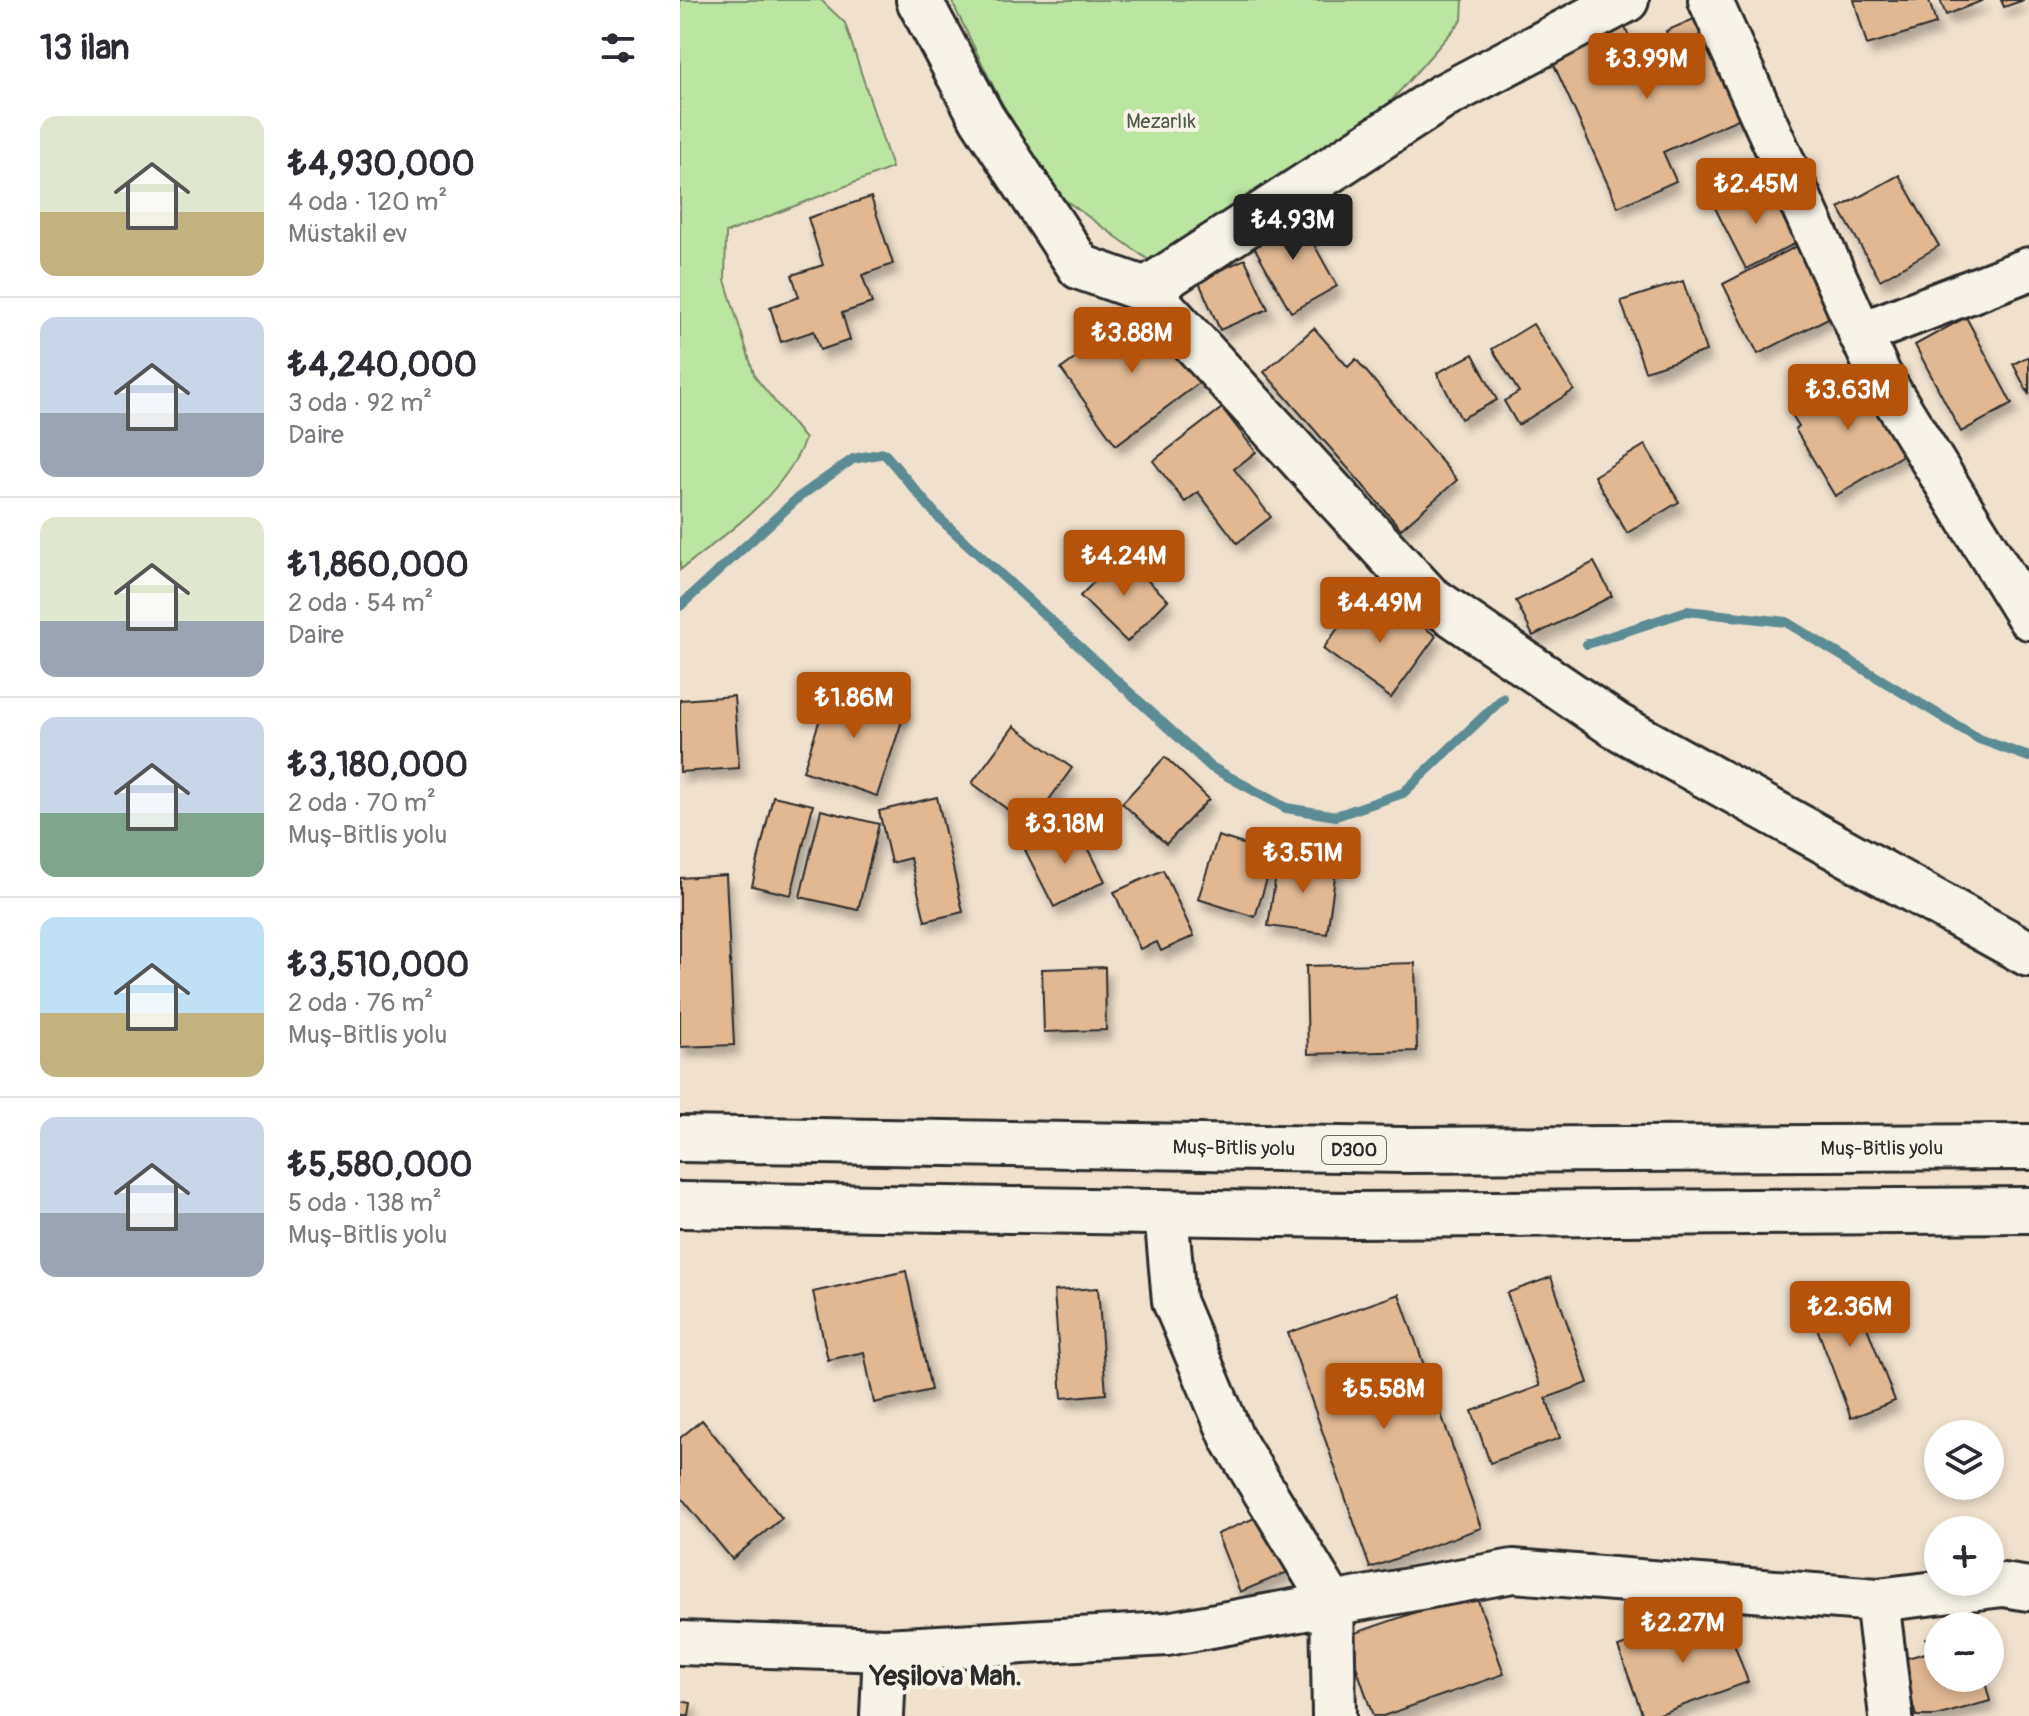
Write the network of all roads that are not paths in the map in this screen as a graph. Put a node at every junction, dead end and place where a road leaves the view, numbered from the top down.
1 (919, 0) edge
2 (1626, 0) edge
3 (1710, 0) edge
4 (2029, 269) edge
5 (1146, 290) junction
6 (1860, 334) junction
7 (2029, 618) edge
8 (2029, 954) edge
9 (680, 1139) edge
10 (2029, 1147) edge
11 (680, 1205) edge
12 (2029, 1210) edge
13 (1166, 1213) junction
14 (2029, 1589) edge
15 (1877, 1600) junction
16 (1332, 1603) junction
17 (680, 1643) edge
18 (885, 1650) junction
19 (882, 1716) edge
20 (1334, 1716) edge
21 (1891, 1716) edge

1 - 5 main road
2 - 5 main road
3 - 6 street
4 - 6 street
5 - 8 main road
6 - 7 street
9 - 10 main road, Muş-Bitlis yolu / D300
11 - 13 main road
12 - 13 main road
13 - 16 street
14 - 15 street
15 - 16 street
15 - 21 street
16 - 18 street
16 - 20 street
17 - 18 street
18 - 19 street

